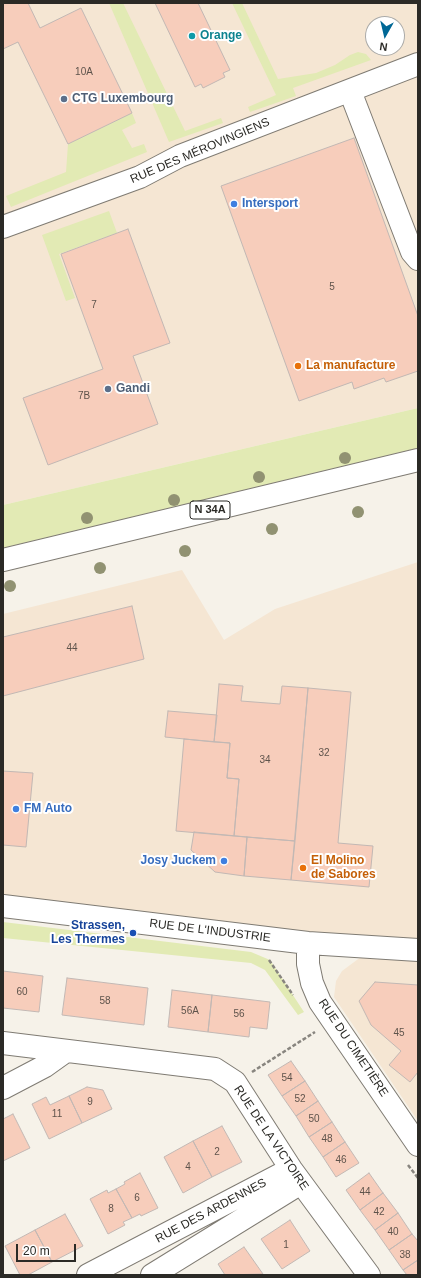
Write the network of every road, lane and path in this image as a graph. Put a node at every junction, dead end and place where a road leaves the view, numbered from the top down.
1 (418, 64) edge
2 (350, 90) junction
3 (3, 227) edge
4 (409, 256) edge
5 (418, 460) edge
6 (3, 560) edge
7 (3, 906) edge
8 (308, 943) junction
9 (418, 950) edge
10 (270, 960) dead end
11 (295, 999) dead end
12 (316, 1031) dead end
13 (3, 1043) edge
14 (66, 1051) junction
15 (234, 1082) junction
16 (3, 1088) edge
17 (418, 1145) edge
18 (296, 1176) junction
19 (88, 1275) edge
20 (152, 1275) edge
21 (369, 1275) edge

1 - 2 street, RUE DES MÉROVINGIENS
2 - 3 street, RUE DES MÉROVINGIENS
2 - 4 street
5 - 6 street, N 34A
7 - 8 street, RUE DE L'INDUSTRIE
8 - 9 street, RUE DE L'INDUSTRIE
8 - 17 street, RUE DU CIMETIÈRE
10 - 11 path
12 - 15 path
13 - 14 street, RUE DE LA VICTOIRE
14 - 15 street, RUE DE LA VICTOIRE
14 - 16 street
15 - 18 street, RUE DE LA VICTOIRE
18 - 19 street, RUE DES ARDENNES
18 - 20 street, RUE DES ARDENNES
18 - 21 street, RUE DE LA VICTOIRE

